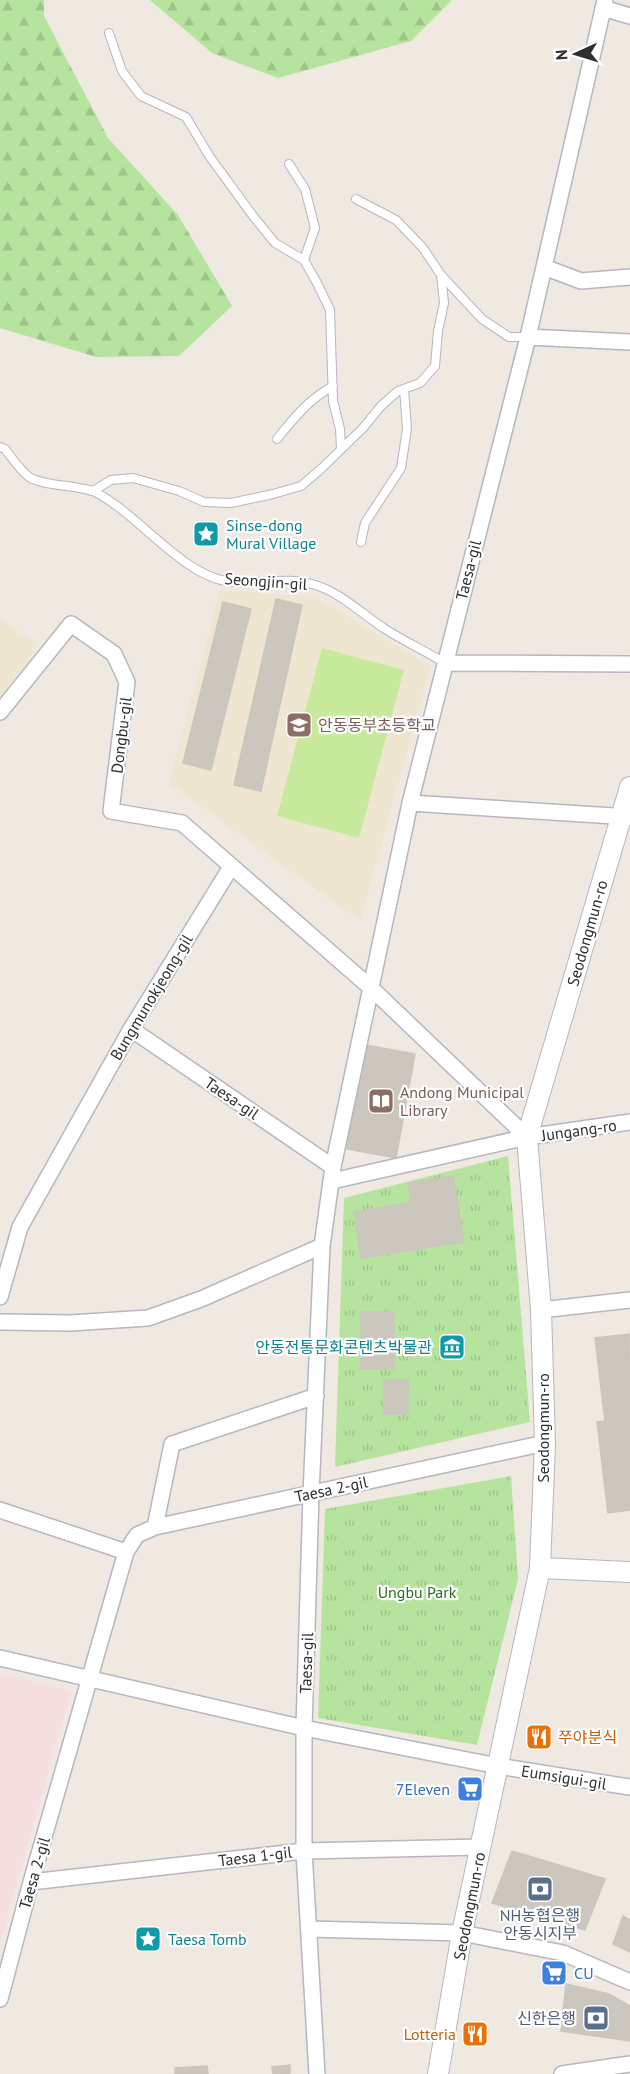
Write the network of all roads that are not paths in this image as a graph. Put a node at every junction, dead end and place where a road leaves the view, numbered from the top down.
1 (604, 4) edge
2 (630, 15) edge
3 (109, 33) dead end
4 (289, 164) dead end
5 (356, 199) dead end
6 (304, 260) junction
7 (544, 267) junction
8 (441, 275) junction
9 (630, 277) edge
10 (528, 337) junction
11 (630, 342) edge
12 (333, 386) junction
13 (404, 389) junction
14 (277, 439) dead end
15 (0, 447) edge
16 (341, 450) junction
17 (93, 491) junction
18 (361, 542) dead end
19 (445, 663) junction
20 (630, 664) edge
21 (0, 712) edge
22 (630, 787) edge
23 (410, 803) junction
24 (626, 816) edge
25 (231, 867) junction
26 (370, 987) junction
27 (130, 1029) junction
28 (630, 1122) edge
29 (527, 1137) junction
30 (332, 1174) junction
31 (322, 1245) junction
32 (0, 1297) edge
33 (630, 1300) edge
34 (540, 1310) junction
35 (0, 1322) edge
36 (316, 1396) junction
37 (545, 1443) junction
38 (311, 1494) junction
39 (0, 1510) edge
40 (155, 1527) junction
41 (126, 1552) junction
42 (540, 1568) junction
43 (630, 1572) edge
44 (0, 1658) edge
45 (90, 1678) junction
46 (304, 1728) junction
47 (498, 1766) junction
48 (630, 1787) edge
49 (481, 1847) junction
50 (304, 1851) junction
51 (31, 1882) junction
52 (309, 1929) junction
53 (462, 1934) junction
54 (630, 1982) edge
55 (0, 2000) edge
56 (630, 2064) edge
57 (317, 2074) edge
58 (438, 2074) edge
59 (562, 2074) edge

1 - 2 street, Taesa-gil
1 - 7 street, Taesa-gil
3 - 6 lane
4 - 6 lane
5 - 8 lane
6 - 12 lane
7 - 9 street
7 - 10 street, Taesa-gil
8 - 10 lane
8 - 13 lane
10 - 11 street
10 - 19 street, Taesa-gil
12 - 14 lane
12 - 16 lane
13 - 16 lane
13 - 18 lane
15 - 17 lane, Seongjin-gil
16 - 17 lane
17 - 19 lane, Seongjin-gil
19 - 20 street
19 - 23 street, Taesa-gil
21 - 25 street, Dongbu-gil
22 - 24 street, Seodongmun-ro
23 - 24 street
23 - 26 street, Taesa-gil
24 - 29 street, Seodongmun-ro
25 - 26 street
25 - 27 street, Bungmunokjeong-gil
26 - 29 street
26 - 30 street, Taesa-gil
27 - 30 street, Taesa-gil
27 - 32 street, Bungmunokjeong-gil
28 - 29 street, Jungang-ro
29 - 30 street, Jungang-ro
29 - 34 street, Seodongmun-ro
30 - 31 street, Taesa-gil
31 - 35 street
31 - 36 street, Taesa-gil
33 - 34 street
34 - 37 street, Seodongmun-ro
36 - 38 street, Taesa-gil
36 - 40 street
37 - 38 street, Taesa 2-gil
37 - 42 street, Seodongmun-ro
38 - 40 street, Taesa 2-gil
38 - 46 street, Taesa-gil
39 - 41 street
40 - 41 street, Taesa 2-gil
41 - 45 street, Taesa 2-gil
42 - 43 street
42 - 47 street, Seodongmun-ro
44 - 45 street
45 - 46 street, Eumsigui-gil
45 - 51 street, Taesa 2-gil
46 - 47 street, Eumsigui-gil
46 - 50 street, Taesa-gil
47 - 48 street, Eumsigui-gil
47 - 49 street, Seodongmun-ro
49 - 50 street, Taesa 1-gil
49 - 53 street, Seodongmun-ro
50 - 51 street, Taesa 1-gil
50 - 52 street, Taesa-gil
51 - 55 street, Taesa 2-gil
52 - 53 street
52 - 57 street, Taesa-gil
53 - 54 street
53 - 58 street, Seodongmun-ro
56 - 59 street

